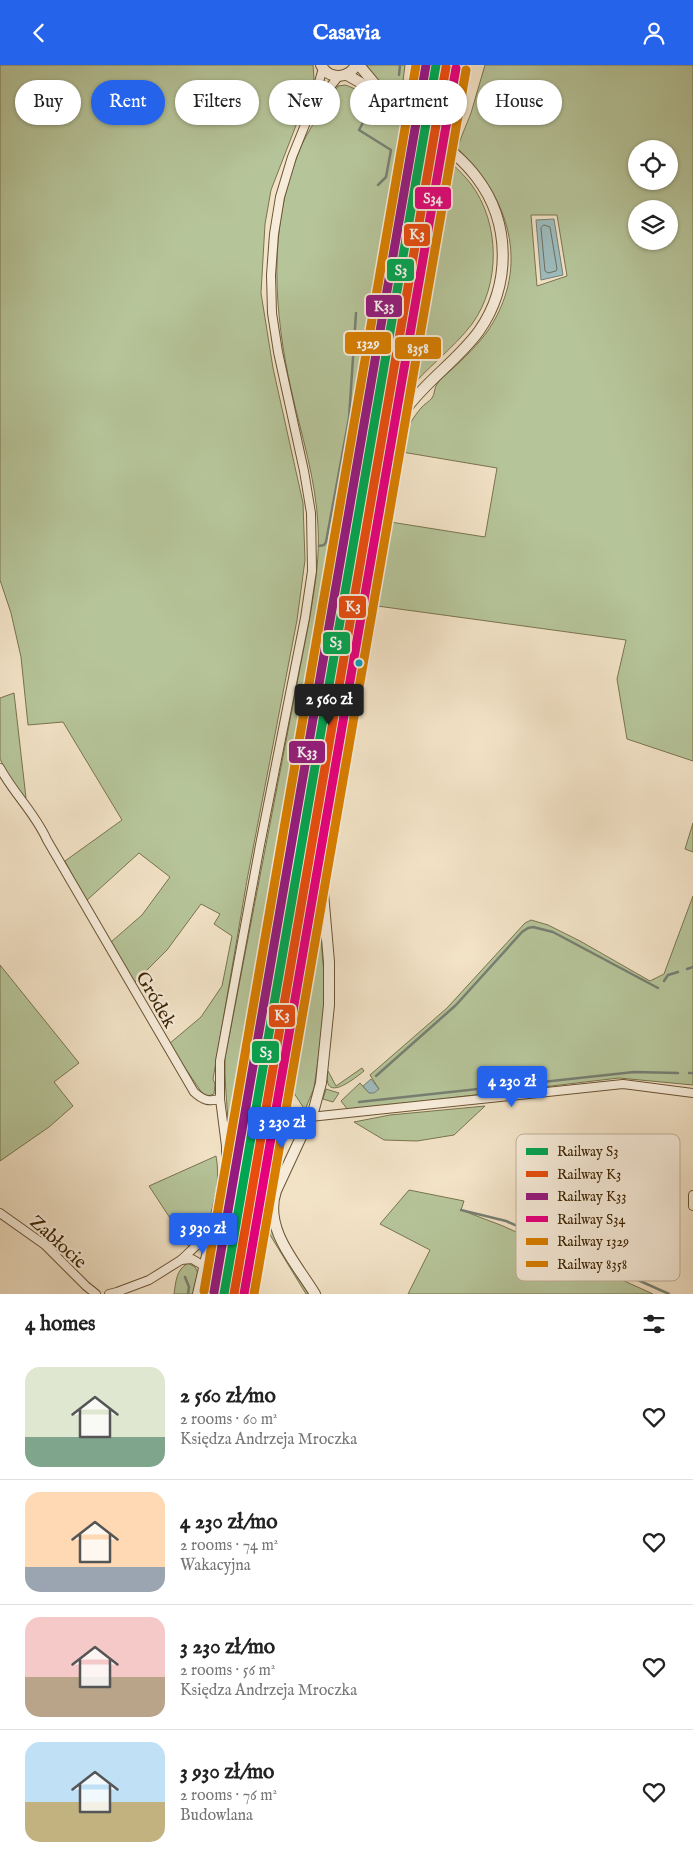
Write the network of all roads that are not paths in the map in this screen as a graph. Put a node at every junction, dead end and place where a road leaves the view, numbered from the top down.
1 (357, 65) edge
2 (322, 67) edge
3 (342, 76) junction
4 (319, 80) edge
5 (338, 80) edge
6 (350, 80) edge
7 (371, 80) edge
8 (305, 125) edge
9 (419, 125) edge
10 (0, 768) edge
11 (692, 1094) edge
12 (220, 1099) junction
13 (310, 1117) junction
14 (693, 1195) edge
15 (693, 1206) edge
16 (0, 1213) edge
17 (212, 1233) junction
18 (181, 1260) junction
19 (204, 1266) junction
20 (96, 1294) edge
21 (109, 1294) edge
22 (197, 1294) edge
23 (315, 1294) edge

1 - 3 street
1 - 7 street
2 - 3 street
2 - 4 street
3 - 5 street
3 - 6 street
8 - 12 street
9 - 13 street
10 - 12 street, Gródek
11 - 13 street
12 - 17 street
13 - 23 street
14 - 15 street
16 - 20 street, Zabłocie
17 - 18 street
17 - 19 street
18 - 19 street
18 - 21 street
19 - 22 street

